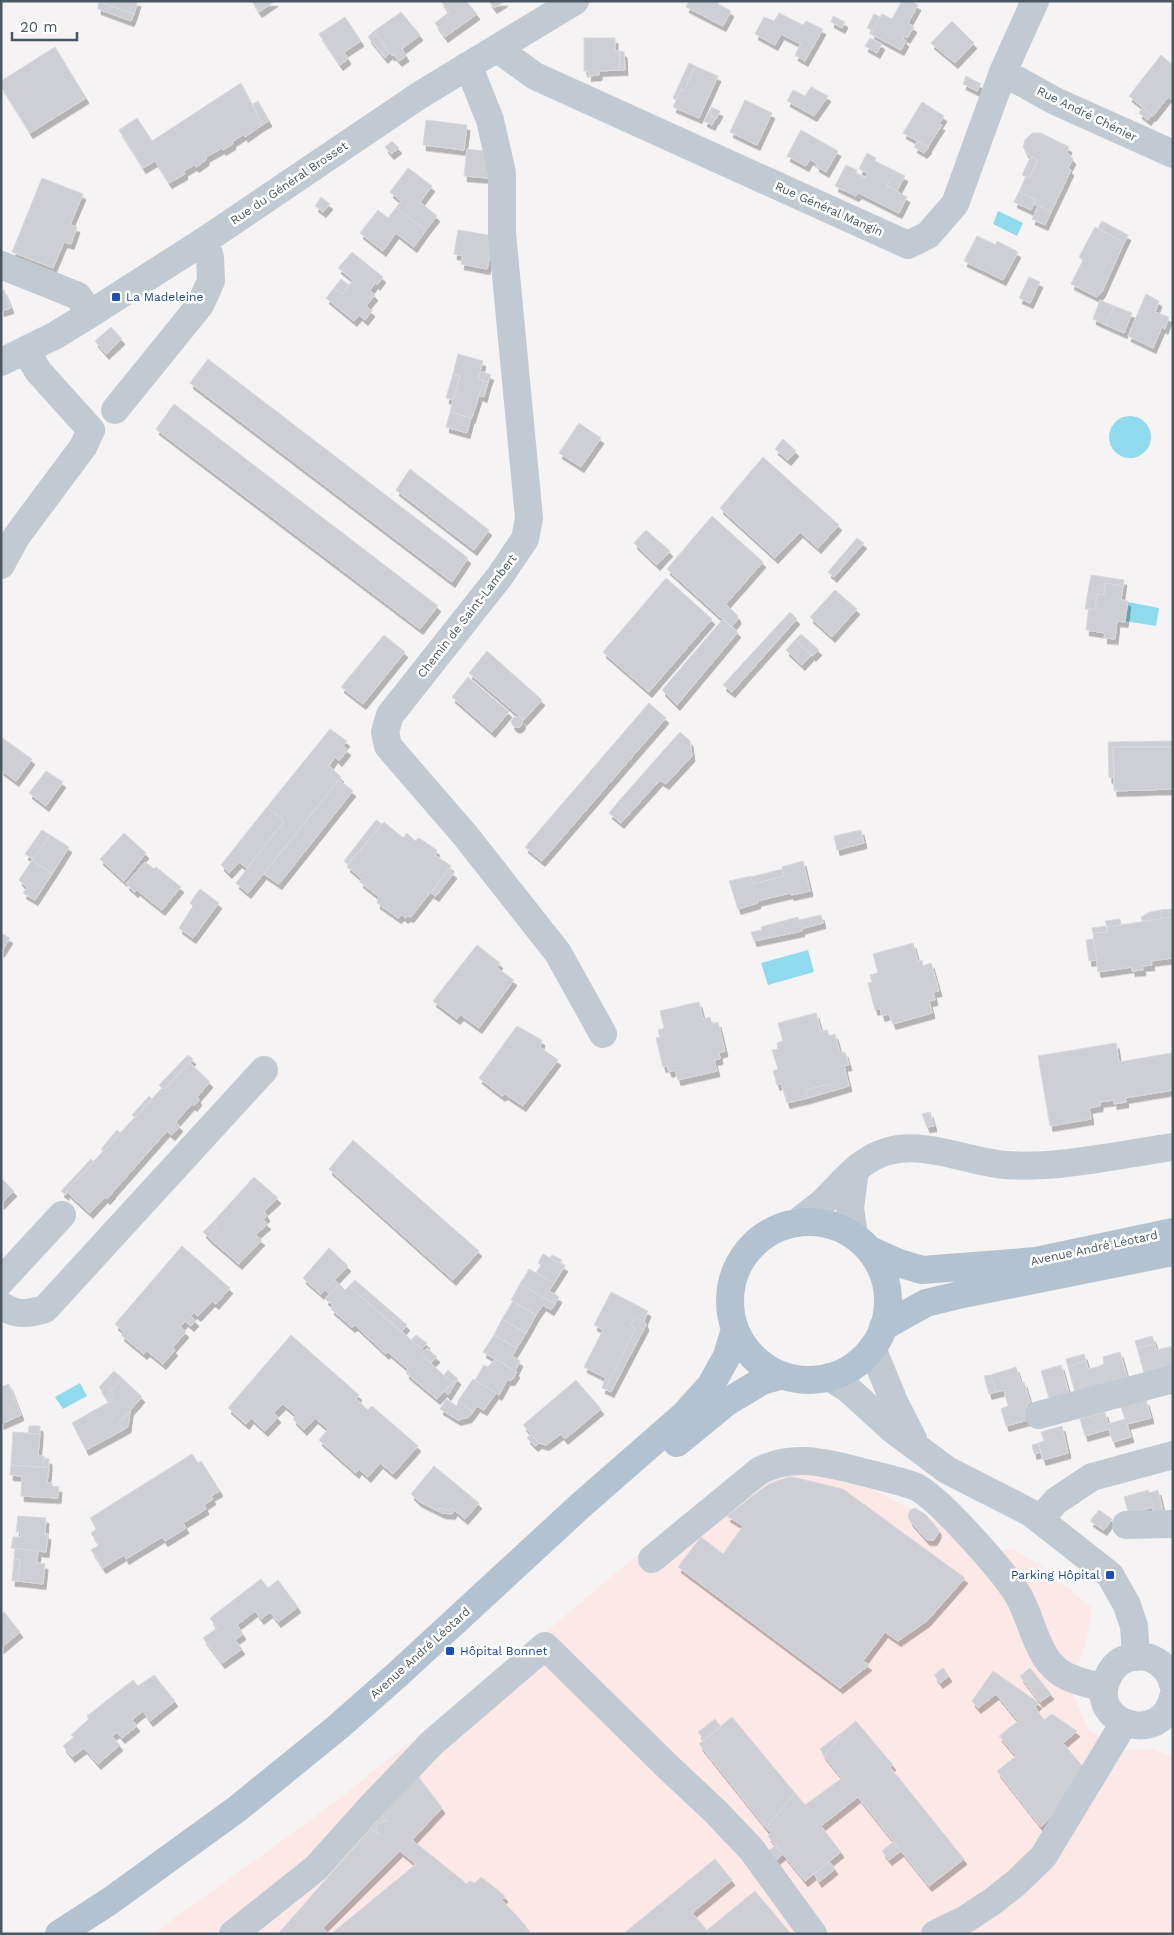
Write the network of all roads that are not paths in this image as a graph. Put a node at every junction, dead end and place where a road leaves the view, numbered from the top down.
1 (576, 1) edge
2 (1035, 1) edge
3 (500, 47) junction
4 (466, 66) junction
5 (1003, 72) junction
6 (1173, 154) edge
7 (204, 241) junction
8 (1, 265) edge
9 (90, 314) junction
10 (26, 350) junction
11 (1, 362) edge
12 (116, 410) dead end
13 (1, 565) edge
14 (603, 1034) dead end
15 (264, 1070) dead end
16 (1173, 1147) edge
17 (855, 1170) junction
18 (62, 1215) dead end
19 (797, 1223) junction
20 (1173, 1232) edge
21 (862, 1243) junction
22 (1173, 1252) edge
23 (1, 1281) edge
24 (1, 1305) edge
25 (735, 1329) junction
26 (878, 1338) junction
27 (782, 1375) junction
28 (829, 1377) junction
29 (1173, 1379) edge
30 (1039, 1415) dead end
31 (920, 1451) junction
32 (1173, 1456) edge
33 (1040, 1519) junction
34 (1173, 1524) edge
35 (1126, 1525) dead end
36 (652, 1559) dead end
37 (1136, 1657) junction
38 (1173, 1684) edge
39 (1104, 1688) junction
40 (1171, 1711) edge
41 (1124, 1723) junction
42 (965, 1926) edge
43 (59, 1934) edge
44 (87, 1934) edge
45 (233, 1934) edge
46 (813, 1934) edge
47 (935, 1934) edge

1 - 3 street, Rue du Général Brosset
2 - 5 street, Rue Général Mangin
3 - 4 street, Rue du Général Brosset
3 - 5 street, Rue Général Mangin
4 - 7 street, Rue du Général Brosset
4 - 14 street, Chemin de Saint-Lambert
5 - 6 street, Rue André Chénier
7 - 9 street, Rue du Général Brosset
7 - 12 street
8 - 9 street
9 - 10 street, Rue du Général Brosset
10 - 11 street, Rue du Général Brosset
10 - 13 street
15 - 24 street
16 - 17 street
17 - 19 street
17 - 21 street
18 - 23 street
19 - 21 main road
19 - 25 main road
20 - 21 main road, Avenue André Léotard
21 - 26 main road
22 - 26 main road, Avenue André Léotard
25 - 27 main road
25 - 43 main road, Avenue André Léotard
26 - 28 main road
26 - 31 street
27 - 28 main road
27 - 44 main road, Avenue André Léotard
28 - 31 street
29 - 30 street
31 - 33 street
32 - 33 street
33 - 37 street
34 - 35 street
36 - 39 street
37 - 38 street
37 - 39 street
39 - 41 street
40 - 41 street
41 - 42 street
42 - 47 street
45 - 46 street

